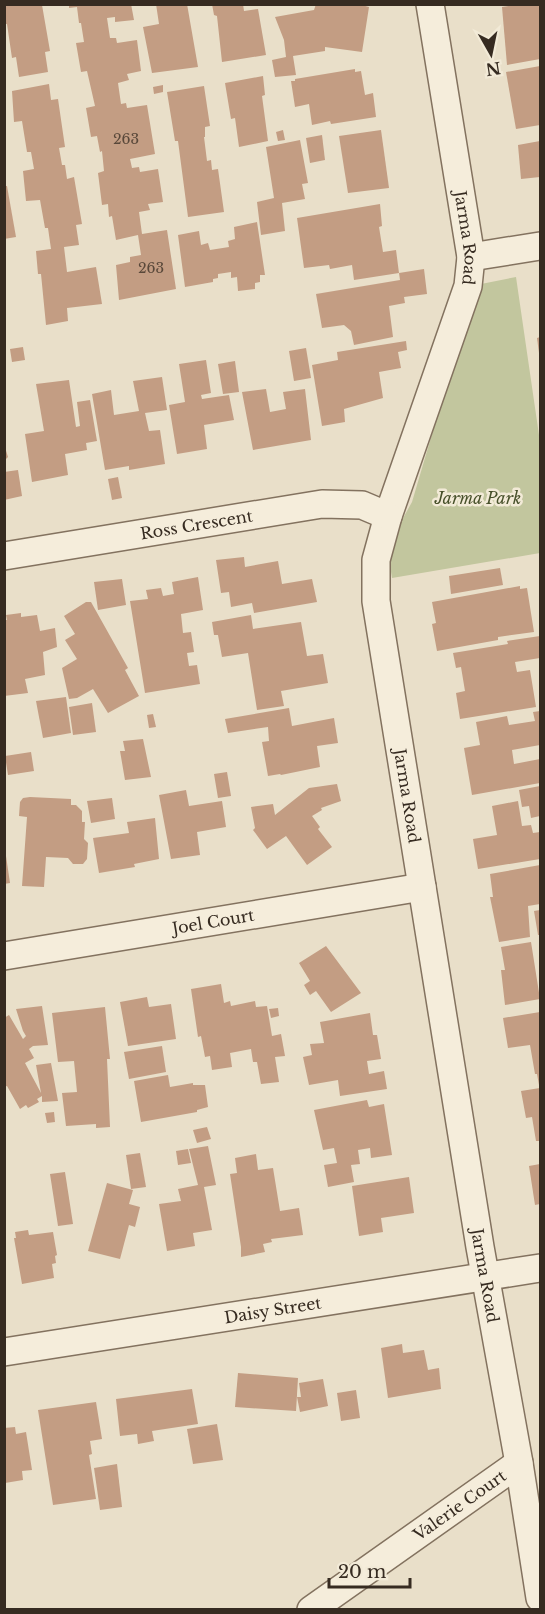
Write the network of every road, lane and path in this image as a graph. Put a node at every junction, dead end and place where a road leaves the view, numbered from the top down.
1 (430, 4) edge
2 (540, 246) edge
3 (471, 258) junction
4 (388, 516) junction
5 (4, 556) edge
6 (422, 887) junction
7 (4, 956) edge
8 (540, 1268) edge
9 (485, 1277) junction
10 (4, 1353) edge
11 (519, 1463) junction
12 (540, 1598) edge
13 (311, 1610) edge

1 - 3 street, Jarma Road
2 - 3 street
3 - 4 street, Jarma Road
4 - 5 street, Ross Crescent
4 - 6 street, Jarma Road
6 - 7 street, Joel Court
6 - 9 street, Jarma Road
8 - 9 street, Daisy Street
9 - 10 street, Daisy Street
9 - 11 street, Jarma Road
11 - 12 street, Jarma Road
11 - 13 street, Valerie Court

